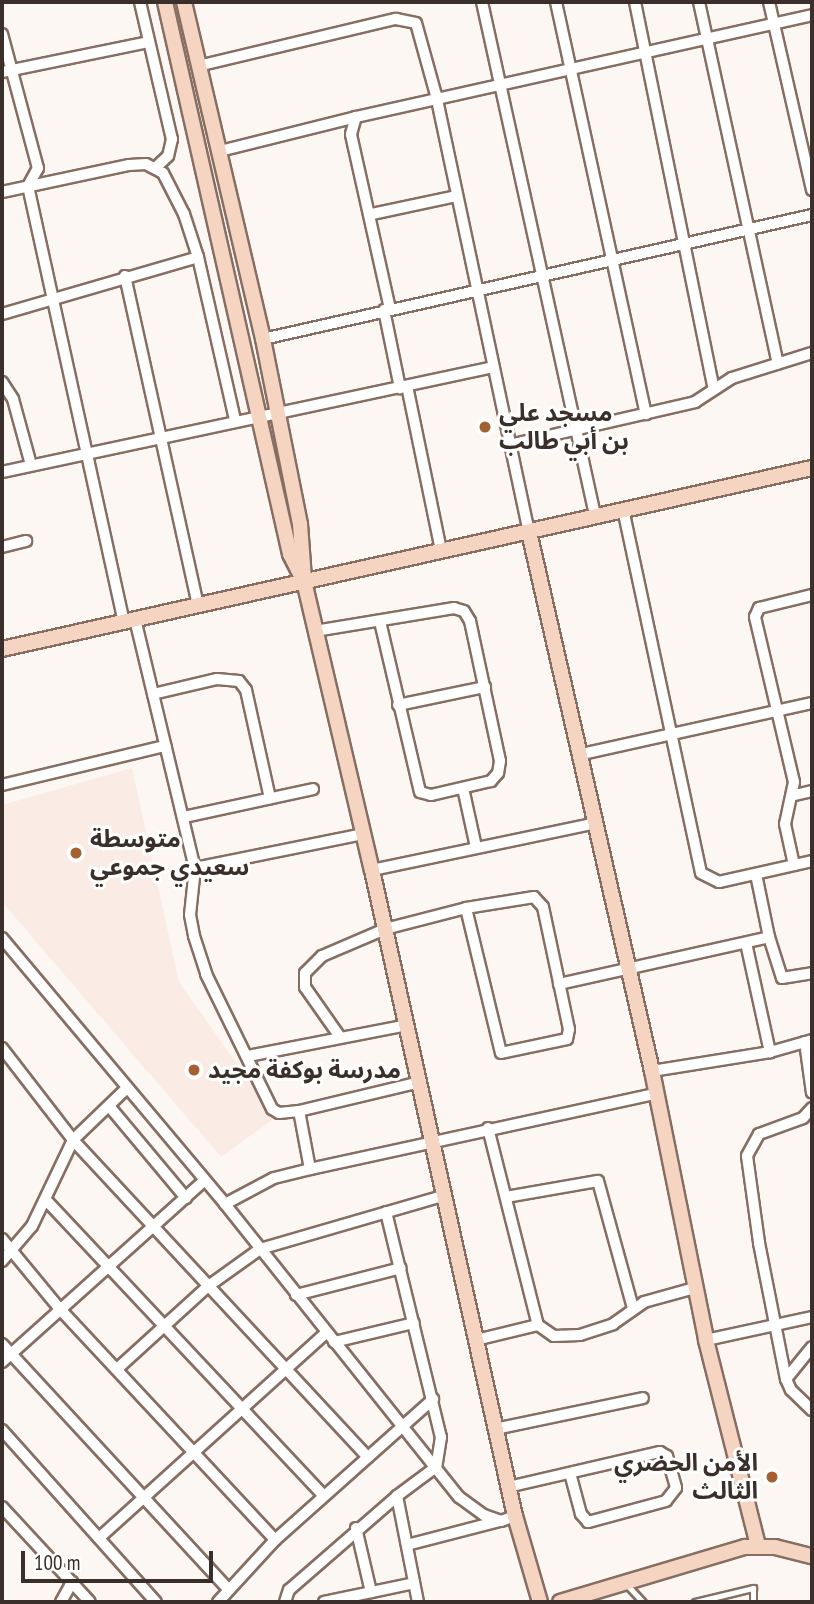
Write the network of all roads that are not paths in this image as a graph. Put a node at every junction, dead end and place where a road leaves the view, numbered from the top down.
1 (140, 2) edge
2 (165, 2) edge
3 (184, 2) edge
4 (482, 2) edge
5 (556, 2) edge
6 (635, 2) edge
7 (699, 2) edge
8 (769, 2) edge
9 (812, 15) edge
10 (773, 23) junction
11 (2, 34) edge
12 (706, 37) junction
13 (148, 42) junction
14 (645, 52) junction
15 (198, 66) junction
16 (570, 69) junction
17 (6, 71) edge
18 (501, 85) junction
19 (436, 95) junction
20 (356, 117) junction
21 (220, 151) junction
22 (156, 167) junction
23 (28, 186) junction
24 (812, 190) edge
25 (2, 192) edge
26 (457, 197) junction
27 (372, 214) junction
28 (812, 215) edge
29 (746, 229) junction
30 (684, 245) junction
31 (198, 257) junction
32 (611, 261) junction
33 (125, 275) junction
34 (546, 276) junction
35 (474, 290) junction
36 (50, 299) junction
37 (387, 310) junction
38 (2, 314) edge
39 (262, 339) junction
40 (812, 353) edge
41 (778, 363) junction
42 (493, 367) junction
43 (2, 382) edge
44 (404, 387) junction
45 (714, 389) junction
46 (277, 411) junction
47 (646, 414) junction
48 (258, 416) junction
49 (235, 420) junction
50 (577, 429) junction
51 (160, 435) junction
52 (509, 445) junction
53 (87, 454) junction
54 (31, 465) junction
55 (812, 468) edge
56 (2, 472) edge
57 (623, 509) junction
58 (596, 515) junction
59 (529, 533) junction
60 (26, 541) dead end
61 (2, 547) edge
62 (441, 550) junction
63 (304, 580) junction
64 (812, 595) edge
65 (198, 604) junction
66 (130, 620) junction
67 (380, 622) junction
68 (315, 631) junction
69 (2, 649) edge
70 (485, 687) junction
71 (153, 694) junction
72 (812, 703) edge
73 (398, 705) junction
74 (777, 711) junction
75 (673, 733) junction
76 (165, 746) junction
77 (582, 754) junction
78 (2, 785) edge
79 (463, 788) junction
80 (313, 789) dead end
81 (812, 791) edge
82 (794, 795) junction
83 (270, 799) junction
84 (184, 817) junction
85 (597, 824) junction
86 (363, 834) junction
87 (476, 848) junction
88 (812, 862) edge
89 (794, 865) junction
90 (195, 868) junction
91 (372, 870) junction
92 (756, 874) junction
93 (466, 908) junction
94 (385, 929) junction
95 (769, 937) junction
96 (4, 940) edge
97 (746, 943) junction
98 (2, 954) edge
99 (628, 970) junction
100 (812, 973) edge
101 (559, 984) junction
102 (407, 1025) junction
103 (340, 1037) junction
104 (808, 1041) edge
105 (2, 1048) edge
106 (770, 1052) junction
107 (248, 1056) junction
108 (652, 1071) junction
109 (420, 1082) junction
110 (126, 1089) junction
111 (812, 1093) edge
112 (655, 1094) junction
113 (108, 1106) junction
114 (812, 1108) edge
115 (299, 1111) junction
116 (488, 1128) junction
117 (73, 1140) junction
118 (430, 1141) junction
119 (310, 1169) junction
120 (204, 1181) junction
121 (442, 1196) junction
122 (506, 1197) junction
123 (186, 1198) junction
124 (46, 1200) junction
125 (225, 1204) junction
126 (387, 1212) junction
127 (153, 1228) junction
128 (2, 1239) edge
129 (260, 1249) junction
130 (13, 1252) junction
131 (2, 1261) edge
132 (108, 1268) junction
133 (401, 1268) junction
134 (207, 1287) junction
135 (695, 1288) junction
136 (296, 1295) junction
137 (59, 1308) junction
138 (632, 1308) junction
139 (812, 1317) edge
140 (414, 1323) junction
141 (774, 1323) junction
142 (538, 1325) junction
143 (163, 1327) junction
144 (330, 1338) junction
145 (476, 1340) junction
146 (706, 1340) junction
147 (2, 1343) edge
148 (812, 1347) edge
149 (11, 1354) junction
150 (2, 1362) edge
151 (117, 1369) junction
152 (286, 1369) junction
153 (786, 1379) junction
154 (643, 1398) dead end
155 (433, 1399) junction
156 (810, 1409) edge
157 (243, 1411) junction
158 (812, 1423) edge
159 (404, 1427) junction
160 (495, 1429) junction
161 (2, 1430) edge
162 (196, 1452) junction
163 (368, 1457) junction
164 (436, 1467) junction
165 (570, 1473) junction
166 (508, 1487) junction
167 (324, 1496) junction
168 (397, 1496) junction
169 (143, 1501) junction
170 (2, 1507) edge
171 (508, 1518) junction
172 (356, 1528) junction
173 (99, 1538) junction
174 (275, 1540) junction
175 (407, 1545) junction
176 (758, 1546) junction
177 (812, 1556) edge
178 (72, 1582) junction
179 (414, 1583) junction
180 (626, 1583) junction
181 (227, 1588) junction
182 (371, 1592) junction
183 (569, 1601) edge
184 (61, 1602) edge
185 (90, 1602) edge
186 (156, 1602) edge
187 (218, 1602) edge
188 (285, 1602) edge
189 (324, 1602) edge
190 (418, 1602) edge
191 (540, 1602) edge
192 (643, 1602) edge
193 (695, 1602) edge
194 (753, 1602) edge

1 - 13 street
2 - 48 main road
3 - 15 main road
4 - 18 street
5 - 16 street
6 - 14 street
7 - 12 street
8 - 10 street
9 - 10 street
10 - 12 street
10 - 24 street
11 - 17 street
12 - 14 street
12 - 29 street
13 - 17 street
13 - 22 street
14 - 16 street
14 - 30 street
15 - 19 street
15 - 21 main road
16 - 18 street
16 - 32 street
17 - 23 street
18 - 19 street
18 - 34 street
19 - 20 street
19 - 26 street
20 - 21 street
20 - 27 street
21 - 39 main road
22 - 23 street
22 - 31 street
23 - 25 street
23 - 36 street
26 - 27 street
26 - 35 street
27 - 37 street
28 - 29 street
29 - 30 street
29 - 41 street
30 - 32 street
30 - 45 street
31 - 33 street
31 - 49 street
32 - 34 street
32 - 47 street
33 - 36 street
33 - 51 street
34 - 35 street
34 - 50 street
35 - 37 street
35 - 42 street
36 - 38 street
36 - 53 street
37 - 39 street
37 - 44 street
39 - 46 main road
40 - 41 street
41 - 45 street
42 - 44 street
42 - 52 street
43 - 54 street
44 - 46 street
44 - 62 street
45 - 47 street
46 - 48 street
46 - 63 main road
47 - 50 street
48 - 49 street
48 - 63 main road
49 - 51 street
50 - 52 street
50 - 58 street
51 - 53 street
51 - 65 street
52 - 59 street
53 - 54 street
53 - 66 street
54 - 56 street
55 - 57 main road
57 - 58 main road
57 - 75 street
58 - 59 main road
59 - 62 main road
59 - 77 main road
60 - 61 street
62 - 63 main road
63 - 65 main road
63 - 68 main road
64 - 74 street
65 - 66 main road
66 - 69 main road
66 - 71 street
67 - 68 street
67 - 70 street
67 - 73 street
68 - 86 main road
70 - 73 street
70 - 79 street
71 - 76 street
71 - 83 street
72 - 74 street
73 - 79 street
74 - 75 street
74 - 82 street
75 - 77 street
75 - 92 street
76 - 78 street
76 - 84 street
77 - 85 main road
79 - 87 street
80 - 83 street
81 - 82 street
82 - 89 street
83 - 84 street
84 - 90 street
85 - 87 street
85 - 99 main road
86 - 90 street
86 - 91 main road
87 - 91 street
88 - 89 street
89 - 92 street
90 - 107 street
91 - 94 main road
92 - 95 street
93 - 94 street
93 - 101 street
93 - 101 street
94 - 102 main road
94 - 103 street
95 - 97 street
95 - 100 street
96 - 98 street
96 - 110 street
97 - 99 street
97 - 106 street
99 - 101 street
99 - 108 main road
102 - 103 street
102 - 109 main road
103 - 107 street
104 - 106 street
104 - 111 street
105 - 117 street
106 - 108 street
107 - 115 street
108 - 112 main road
109 - 115 street
109 - 118 main road
110 - 113 street
110 - 120 street
112 - 116 street
112 - 135 main road
113 - 117 street
113 - 123 street
114 - 141 street
115 - 119 street
116 - 118 street
116 - 122 street
117 - 124 street
117 - 127 street
118 - 119 street
118 - 121 main road
119 - 125 street
120 - 123 street
120 - 125 street
121 - 126 street
121 - 145 main road
122 - 138 street
122 - 142 street
123 - 127 street
124 - 130 street
124 - 132 street
125 - 129 street
126 - 129 street
126 - 133 street
127 - 132 street
127 - 134 street
128 - 130 street
129 - 134 street
129 - 136 street
130 - 131 street
130 - 137 street
132 - 137 street
132 - 143 street
133 - 136 street
133 - 140 street
134 - 143 street
134 - 152 street
135 - 138 street
135 - 146 main road
136 - 144 street
137 - 149 street
137 - 151 street
138 - 142 street
139 - 141 street
140 - 144 street
140 - 155 street
141 - 146 street
141 - 153 street
142 - 145 street
143 - 151 street
143 - 157 street
144 - 152 street
144 - 159 street
145 - 160 main road
146 - 176 main road
147 - 149 street
148 - 153 street
149 - 150 street
149 - 169 street
151 - 162 street
152 - 157 street
152 - 163 street
153 - 156 street
154 - 160 street
155 - 159 street
155 - 164 street
156 - 158 street
157 - 162 street
157 - 167 street
159 - 163 street
159 - 164 street
160 - 166 main road
161 - 173 street
162 - 169 street
162 - 174 street
163 - 167 street
164 - 168 street
164 - 171 street
165 - 165 street
165 - 166 street
166 - 171 main road
167 - 174 street
168 - 172 street
168 - 175 street
169 - 173 street
169 - 181 street
170 - 178 street
171 - 175 street
171 - 191 main road
172 - 182 street
172 - 188 street
173 - 186 street
174 - 181 street
175 - 179 street
176 - 177 main road
176 - 180 main road
178 - 184 street
178 - 185 street
179 - 182 street
179 - 190 street
180 - 183 main road
180 - 192 lane
181 - 187 street
182 - 189 street
193 - 194 lane

